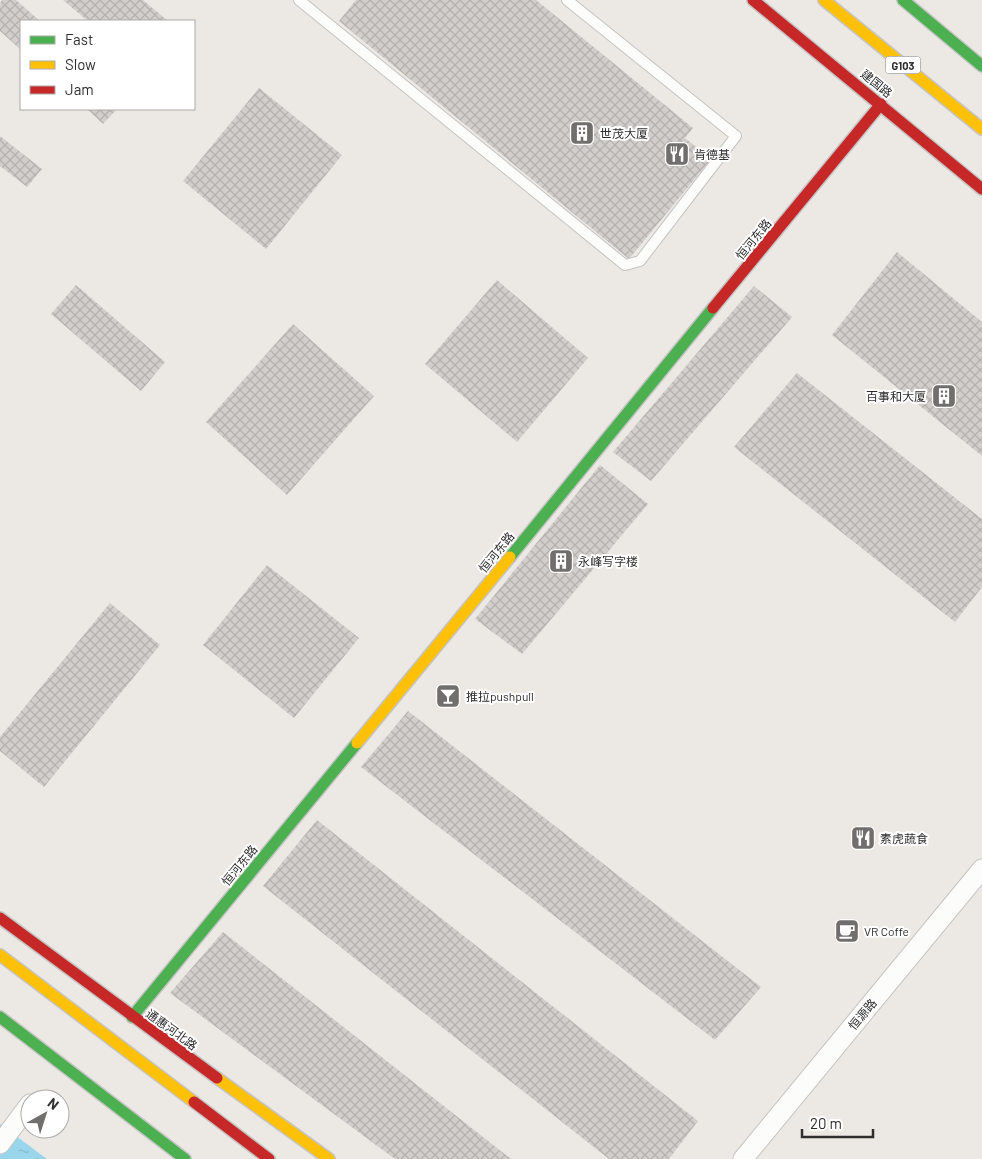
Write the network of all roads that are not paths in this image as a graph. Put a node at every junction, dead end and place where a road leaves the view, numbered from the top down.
1 (298, 0) edge
2 (567, 0) edge
3 (753, 0) edge
4 (824, 0) edge
5 (903, 0) edge
6 (982, 66) edge
7 (881, 104) junction
8 (982, 129) edge
9 (982, 189) edge
10 (982, 869) edge
11 (0, 918) edge
12 (0, 955) edge
13 (0, 1016) edge
14 (132, 1017) junction
15 (20, 1117) edge
16 (0, 1144) edge
17 (185, 1159) edge
18 (269, 1159) edge
19 (329, 1159) edge
20 (742, 1159) edge

1 - 2 lane
3 - 7 main road, 建国路
4 - 8 main road, G103
5 - 6 main road
7 - 9 main road, 建国路
7 - 14 main road, 恒河东路
10 - 20 street, 恒源路
11 - 14 main road, 通惠河北路
12 - 18 main road
13 - 17 main road
14 - 19 main road, 通惠河北路
15 - 16 street

